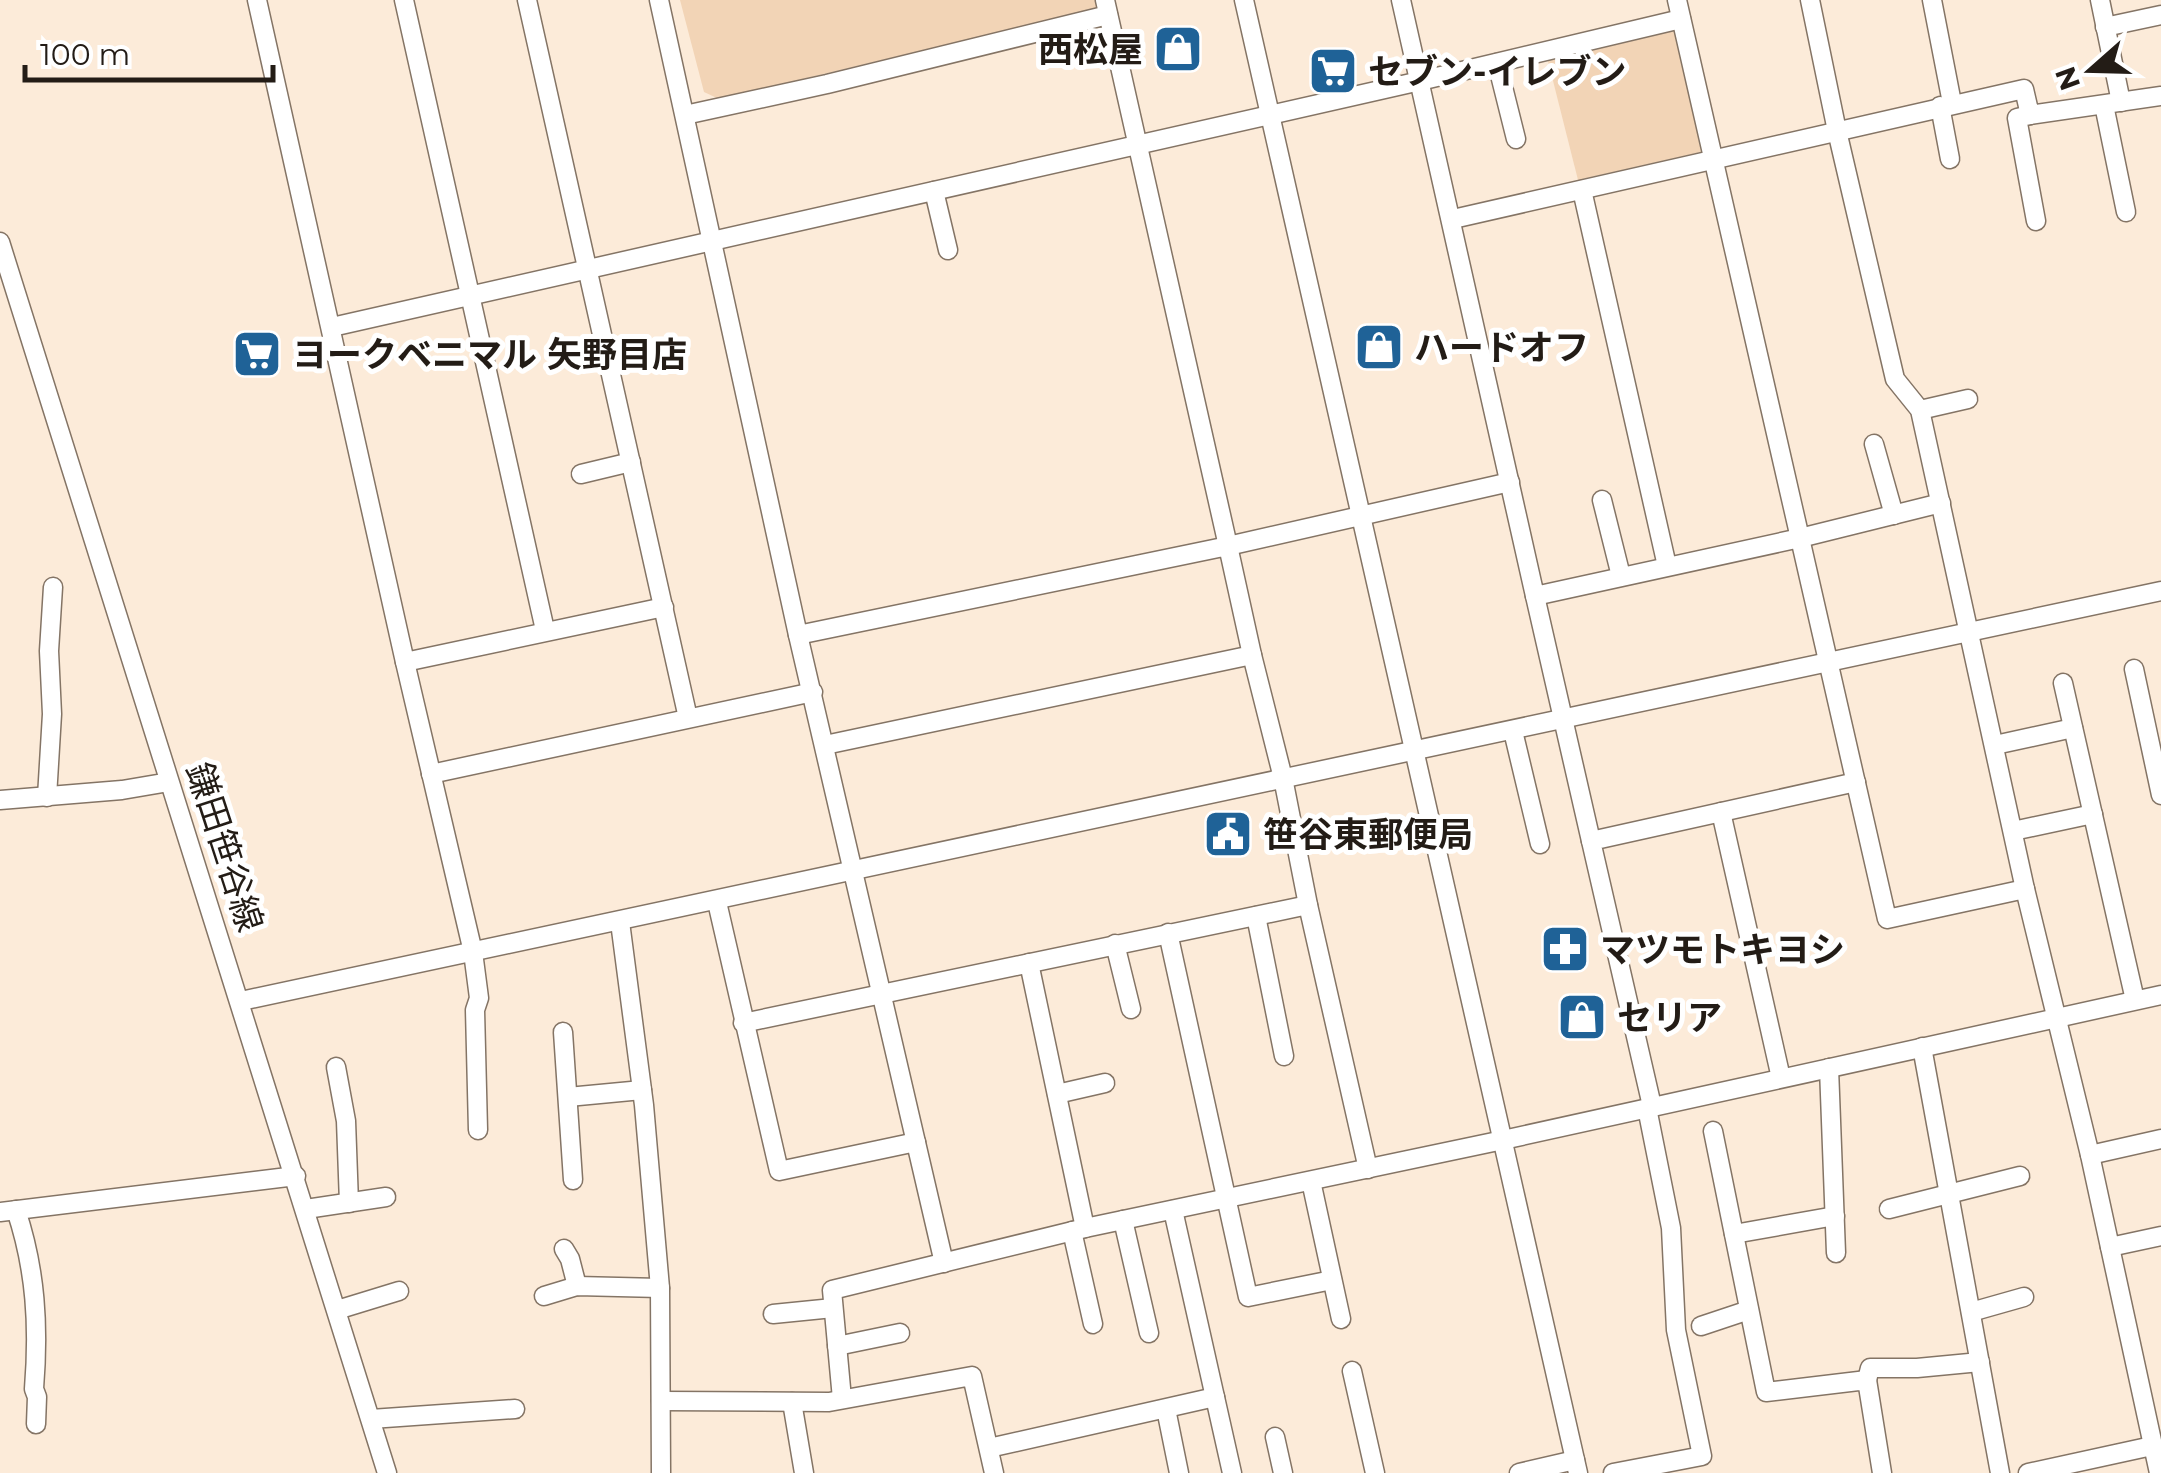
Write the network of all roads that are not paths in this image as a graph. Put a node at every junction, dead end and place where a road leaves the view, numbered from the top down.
1 (257, 0) edge
2 (404, 0) edge
3 (527, 0) edge
4 (659, 0) edge
5 (1244, 0) edge
6 (1401, 0) edge
7 (1810, 0) edge
8 (1932, 0) edge
9 (2100, 0) edge
10 (1107, 7) edge
11 (1679, 9) edge
12 (2161, 15) edge
13 (2105, 27) junction
14 (1497, 63) junction
15 (1420, 81) junction
16 (2161, 96) edge
17 (1946, 104) junction
18 (2112, 104) junction
19 (685, 114) junction
20 (1270, 114) junction
21 (2030, 115) junction
22 (1837, 131) junction
23 (1516, 138) dead end
24 (1138, 145) junction
25 (1950, 159) dead end
26 (1714, 161) junction
27 (1582, 190) junction
28 (934, 191) junction
29 (2126, 212) dead end
30 (1453, 219) junction
31 (2036, 221) dead end
32 (712, 240) junction
33 (0, 242) edge
34 (948, 250) dead end
35 (586, 268) junction
36 (470, 295) junction
37 (332, 327) junction
38 (1968, 399) dead end
39 (1920, 410) junction
40 (1874, 444) dead end
41 (631, 462) junction
42 (581, 474) dead end
43 (1510, 482) junction
44 (1602, 500) dead end
45 (1941, 503) junction
46 (1894, 515) junction
47 (1360, 516) junction
48 (1800, 538) junction
49 (1228, 546) junction
50 (1667, 566) junction
51 (1621, 576) junction
52 (53, 587) dead end
53 (2161, 591) edge
54 (1535, 596) junction
55 (664, 607) junction
56 (545, 630) junction
57 (1971, 632) junction
58 (798, 635) junction
59 (1252, 655) junction
60 (405, 662) junction
61 (1829, 663) junction
62 (2134, 669) dead end
63 (2063, 683) dead end
64 (813, 692) junction
65 (688, 718) junction
66 (1563, 721) junction
67 (2073, 728) junction
68 (1514, 731) junction
69 (825, 744) junction
70 (1994, 745) junction
71 (1412, 753) junction
72 (432, 774) junction
73 (1283, 778) junction
74 (169, 782) junction
75 (1856, 782) junction
76 (2161, 795) edge
77 (47, 796) junction
78 (0, 800) edge
79 (1721, 812) junction
80 (2093, 814) junction
81 (2013, 831) junction
82 (1591, 841) junction
83 (1540, 844) dead end
84 (854, 871) junction
85 (2025, 889) junction
86 (716, 902) junction
87 (1308, 906) junction
88 (1256, 916) junction
89 (620, 922) junction
90 (1168, 933) junction
91 (1114, 944) junction
92 (474, 952) junction
93 (1028, 963) junction
94 (880, 994) junction
95 (2161, 995) edge
96 (2135, 1000) junction
97 (241, 1001) junction
98 (1130, 1009) dead end
99 (2055, 1018) junction
100 (743, 1022) junction
101 (564, 1032) dead end
102 (1922, 1047) junction
103 (1284, 1056) dead end
104 (336, 1067) dead end
105 (1829, 1068) junction
106 (1781, 1078) junction
107 (1105, 1084) dead end
108 (642, 1090) junction
109 (1056, 1094) junction
110 (568, 1097) junction
111 (1649, 1107) junction
112 (478, 1130) dead end
113 (1713, 1131) dead end
114 (2161, 1138) edge
115 (1503, 1140) junction
116 (916, 1142) junction
117 (2090, 1155) junction
118 (1368, 1168) junction
119 (296, 1176) junction
120 (2020, 1176) dead end
121 (573, 1180) dead end
122 (1311, 1181) junction
123 (1948, 1192) junction
124 (386, 1197) dead end
125 (1228, 1200) junction
126 (349, 1203) junction
127 (306, 1209) junction
128 (1889, 1209) dead end
129 (1173, 1210) junction
130 (8, 1211) edge
131 (1835, 1216) junction
132 (1123, 1220) junction
133 (1079, 1229) junction
134 (1734, 1234) junction
135 (2161, 1236) edge
136 (2110, 1247) junction
137 (564, 1249) dead end
138 (1836, 1253) dead end
139 (944, 1263) junction
140 (1332, 1280) junction
141 (577, 1286) junction
142 (660, 1288) junction
143 (398, 1290) dead end
144 (544, 1296) dead end
145 (2024, 1296) dead end
146 (833, 1308) junction
147 (337, 1310) junction
148 (1750, 1310) junction
149 (1970, 1312) junction
150 (773, 1314) dead end
151 (1341, 1319) dead end
152 (1094, 1324) dead end
153 (1701, 1326) dead end
154 (1149, 1333) dead end
155 (900, 1334) dead end
156 (837, 1346) junction
157 (1980, 1362) junction
158 (1352, 1371) dead end
159 (1867, 1380) junction
160 (1214, 1398) junction
161 (842, 1399) junction
162 (662, 1401) junction
163 (792, 1402) junction
164 (1166, 1408) junction
165 (515, 1409) dead end
166 (371, 1419) junction
167 (2154, 1421) edge
168 (36, 1424) dead end
169 (1275, 1437) dead end
170 (2152, 1446) junction
171 (989, 1448) junction
172 (1576, 1467) edge
173 (388, 1473) edge
174 (661, 1473) edge
175 (804, 1473) edge
176 (994, 1473) edge
177 (1179, 1473) edge
178 (1232, 1473) edge
179 (1283, 1473) edge
180 (1375, 1473) edge
181 (1519, 1473) edge
182 (1613, 1473) edge
183 (1882, 1473) edge
184 (2000, 1473) edge
185 (2028, 1473) edge
186 (2159, 1473) edge

1 - 37 street
2 - 36 street
3 - 35 street
4 - 19 street
5 - 20 street
6 - 15 street
7 - 22 street
8 - 17 street
9 - 13 street
10 - 19 street
10 - 24 street
11 - 14 street
11 - 26 street
12 - 13 street
13 - 18 street
14 - 15 street
14 - 23 street
15 - 20 street
15 - 30 street
16 - 18 street
17 - 21 street
17 - 22 street
17 - 25 street
18 - 21 street
18 - 29 street
19 - 32 street
20 - 24 street
20 - 47 street
21 - 31 street
22 - 26 street
22 - 39 street
24 - 28 street
24 - 49 street
26 - 27 street
26 - 48 street
27 - 30 street
27 - 50 street
28 - 32 street
28 - 34 street
30 - 43 street
32 - 35 street
32 - 58 street
33 - 74 street, 鎌田笹谷線
35 - 36 street
35 - 41 street
36 - 37 street
36 - 56 street
37 - 60 street
38 - 39 street
39 - 45 street
40 - 46 street
41 - 42 street
41 - 55 street
43 - 47 street
43 - 54 street
44 - 51 street
45 - 46 street
45 - 57 street
46 - 48 street
47 - 49 street
47 - 71 street
48 - 50 street
48 - 61 street
49 - 58 street
49 - 59 street
50 - 51 street
51 - 54 street
52 - 77 street
53 - 57 street
54 - 66 street
55 - 56 street
55 - 65 street
56 - 60 street
57 - 61 street
57 - 70 street
58 - 64 street
59 - 69 street
59 - 73 street
60 - 72 street
61 - 66 street
61 - 75 street
62 - 76 street
63 - 67 street
64 - 65 street
64 - 69 street
65 - 72 street
66 - 68 street
66 - 82 street
67 - 70 street
67 - 80 street
68 - 71 street
68 - 83 street
69 - 84 street
70 - 81 street
71 - 73 street
71 - 115 street
72 - 92 street
73 - 84 street
73 - 87 street
74 - 77 street
74 - 97 street, 鎌田笹谷線
75 - 79 street
75 - 85 street
77 - 78 street
79 - 82 street
79 - 106 street
80 - 81 street
80 - 96 street
81 - 85 street
82 - 111 street
84 - 86 street
84 - 94 street
85 - 99 street
86 - 89 street
86 - 100 street
87 - 88 street
87 - 118 street
88 - 90 street
88 - 103 street
89 - 92 street
89 - 108 street
90 - 91 street
90 - 125 street
91 - 93 street
91 - 98 street
92 - 97 street
92 - 112 street
93 - 94 street
93 - 109 street
94 - 100 street
94 - 116 street
95 - 96 street
96 - 99 street
97 - 119 street, 鎌田笹谷線
99 - 102 street
99 - 117 street
100 - 116 street
101 - 110 street
102 - 105 street
102 - 123 street
104 - 126 street
105 - 106 street
105 - 131 street
106 - 111 street
107 - 109 street
108 - 110 street
108 - 142 street
109 - 133 street
110 - 121 street
111 - 115 street
111 - 182 street
113 - 134 street
114 - 117 street
115 - 118 street
115 - 172 street
116 - 139 street
117 - 136 street
118 - 122 street
119 - 127 street, 鎌田笹谷線
119 - 130 street
120 - 123 street
122 - 125 street
122 - 140 street
123 - 128 street
123 - 149 street
124 - 126 street
125 - 129 street
125 - 140 street
126 - 127 street
127 - 147 street, 鎌田笹谷線
129 - 132 street
129 - 160 street
130 - 168 street
131 - 134 street
131 - 138 street
132 - 133 street
132 - 154 street
133 - 139 street
133 - 152 street
134 - 148 street
135 - 136 street
136 - 167 street
137 - 141 street
139 - 146 street
140 - 151 street
141 - 142 street
141 - 144 street
142 - 162 street
143 - 147 street
145 - 149 street
146 - 150 street
146 - 156 street
147 - 166 street, 鎌田笹谷線
148 - 153 street
148 - 159 street
149 - 157 street
155 - 156 street
156 - 161 street
157 - 159 street
157 - 184 street
158 - 180 street
159 - 183 street
160 - 164 street
160 - 178 street
161 - 163 street
161 - 171 street
162 - 163 street
162 - 174 street
163 - 175 street
164 - 171 street
164 - 177 street
165 - 166 street
166 - 173 street, 鎌田笹谷線
167 - 170 street
169 - 179 street
170 - 185 street
170 - 186 street
171 - 176 street
172 - 181 street

